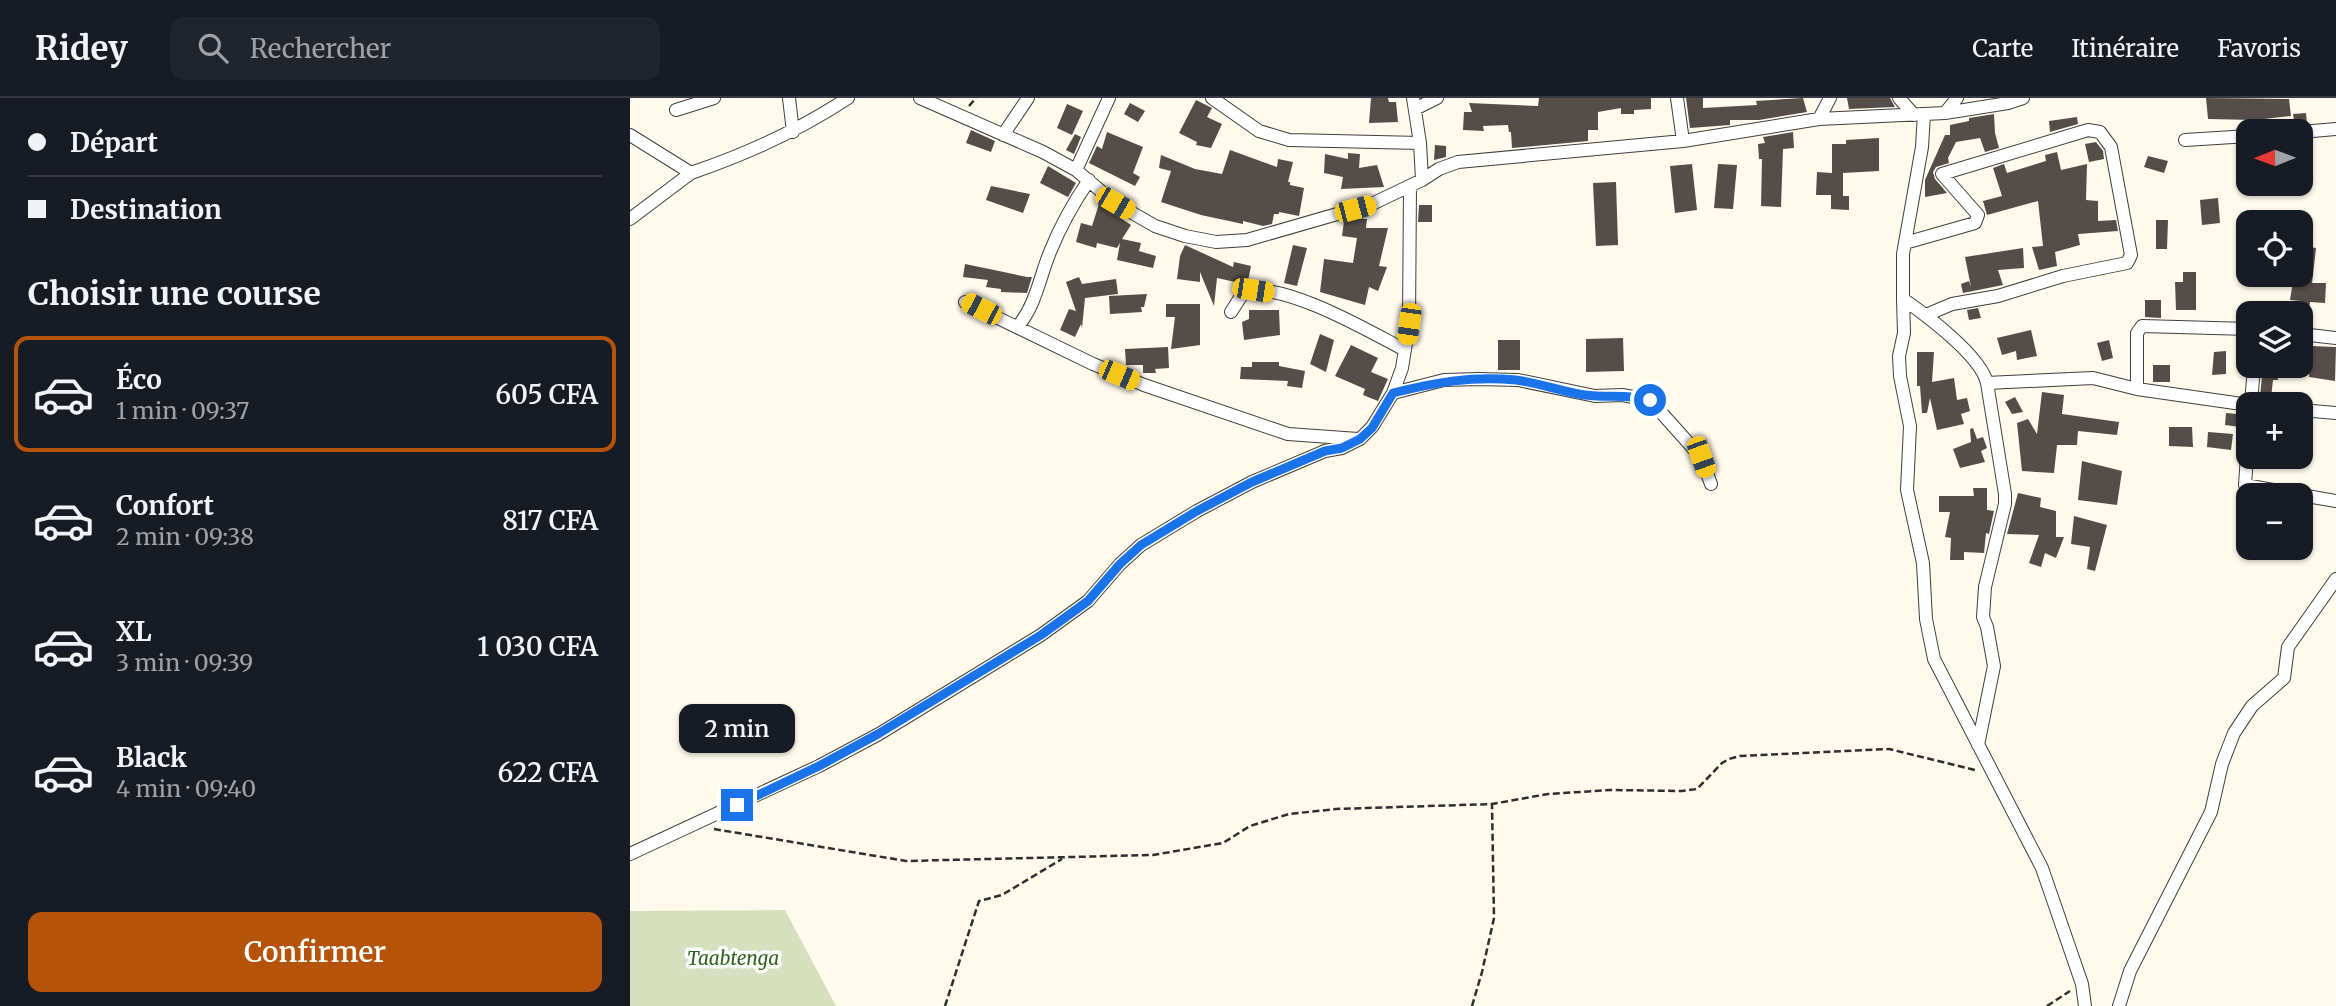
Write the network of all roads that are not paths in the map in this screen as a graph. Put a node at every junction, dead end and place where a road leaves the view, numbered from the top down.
1 (714, 98) edge
2 (789, 98) edge
3 (848, 98) edge
4 (920, 98) edge
5 (1028, 98) edge
6 (1109, 98) edge
7 (1212, 98) edge
8 (1437, 98) edge
9 (1677, 98) edge
10 (1830, 98) edge
11 (1899, 98) edge
12 (1957, 98) edge
13 (2023, 98) edge
14 (944, 103) edge
15 (1414, 103) edge
16 (676, 110) dead end
17 (1945, 113) junction
18 (1919, 114) junction
19 (1819, 119) junction
20 (2336, 129) edge
21 (2314, 131) edge
22 (793, 132) junction
23 (630, 135) edge
24 (1003, 135) junction
25 (2236, 137) edge
26 (2185, 140) dead end
27 (1682, 141) junction
28 (1420, 143) junction
29 (1919, 169) junction
30 (1076, 170) junction
31 (691, 173) junction
32 (1942, 174) junction
33 (1089, 180) junction
34 (1416, 183) junction
35 (630, 219) edge
36 (1905, 243) junction
37 (1903, 299) junction
38 (965, 302) dead end
39 (1231, 312) dead end
40 (1926, 315) junction
41 (1018, 326) junction
42 (2236, 329) edge
43 (2313, 335) edge
44 (2336, 338) edge
45 (1405, 350) junction
46 (1987, 383) junction
47 (2137, 389) junction
48 (1393, 393) junction
49 (2236, 403) edge
50 (2313, 411) edge
51 (2336, 413) edge
52 (1360, 439) junction
53 (1710, 484) dead end
54 (2313, 497) edge
55 (2336, 501) edge
56 (2336, 579) edge
57 (1978, 745) junction
58 (630, 854) edge
59 (2085, 1006) edge
60 (2119, 1006) edge

1 - 16 street
2 - 22 street
3 - 22 street
4 - 14 street
5 - 24 street
6 - 30 street
7 - 28 street
8 - 15 street
9 - 27 street
10 - 19 street
11 - 18 street
12 - 17 street
13 - 17 street
14 - 24 street
15 - 28 street
17 - 18 street
18 - 19 street
18 - 29 street
19 - 27 street
20 - 21 street
22 - 31 street
23 - 31 street
24 - 30 street
25 - 26 street
27 - 34 street
28 - 34 street
29 - 32 street
29 - 36 street
30 - 33 street
31 - 35 street
32 - 36 street
32 - 40 street
33 - 34 street
33 - 41 street
34 - 45 street
36 - 37 street
37 - 40 street
37 - 57 street
38 - 41 street
39 - 45 street
40 - 46 street
41 - 52 street
42 - 47 street
43 - 44 street
45 - 48 street
46 - 47 street
46 - 57 street
47 - 49 street
48 - 52 street
48 - 53 street
50 - 51 street
52 - 58 street
54 - 55 street
56 - 60 street
57 - 59 street

